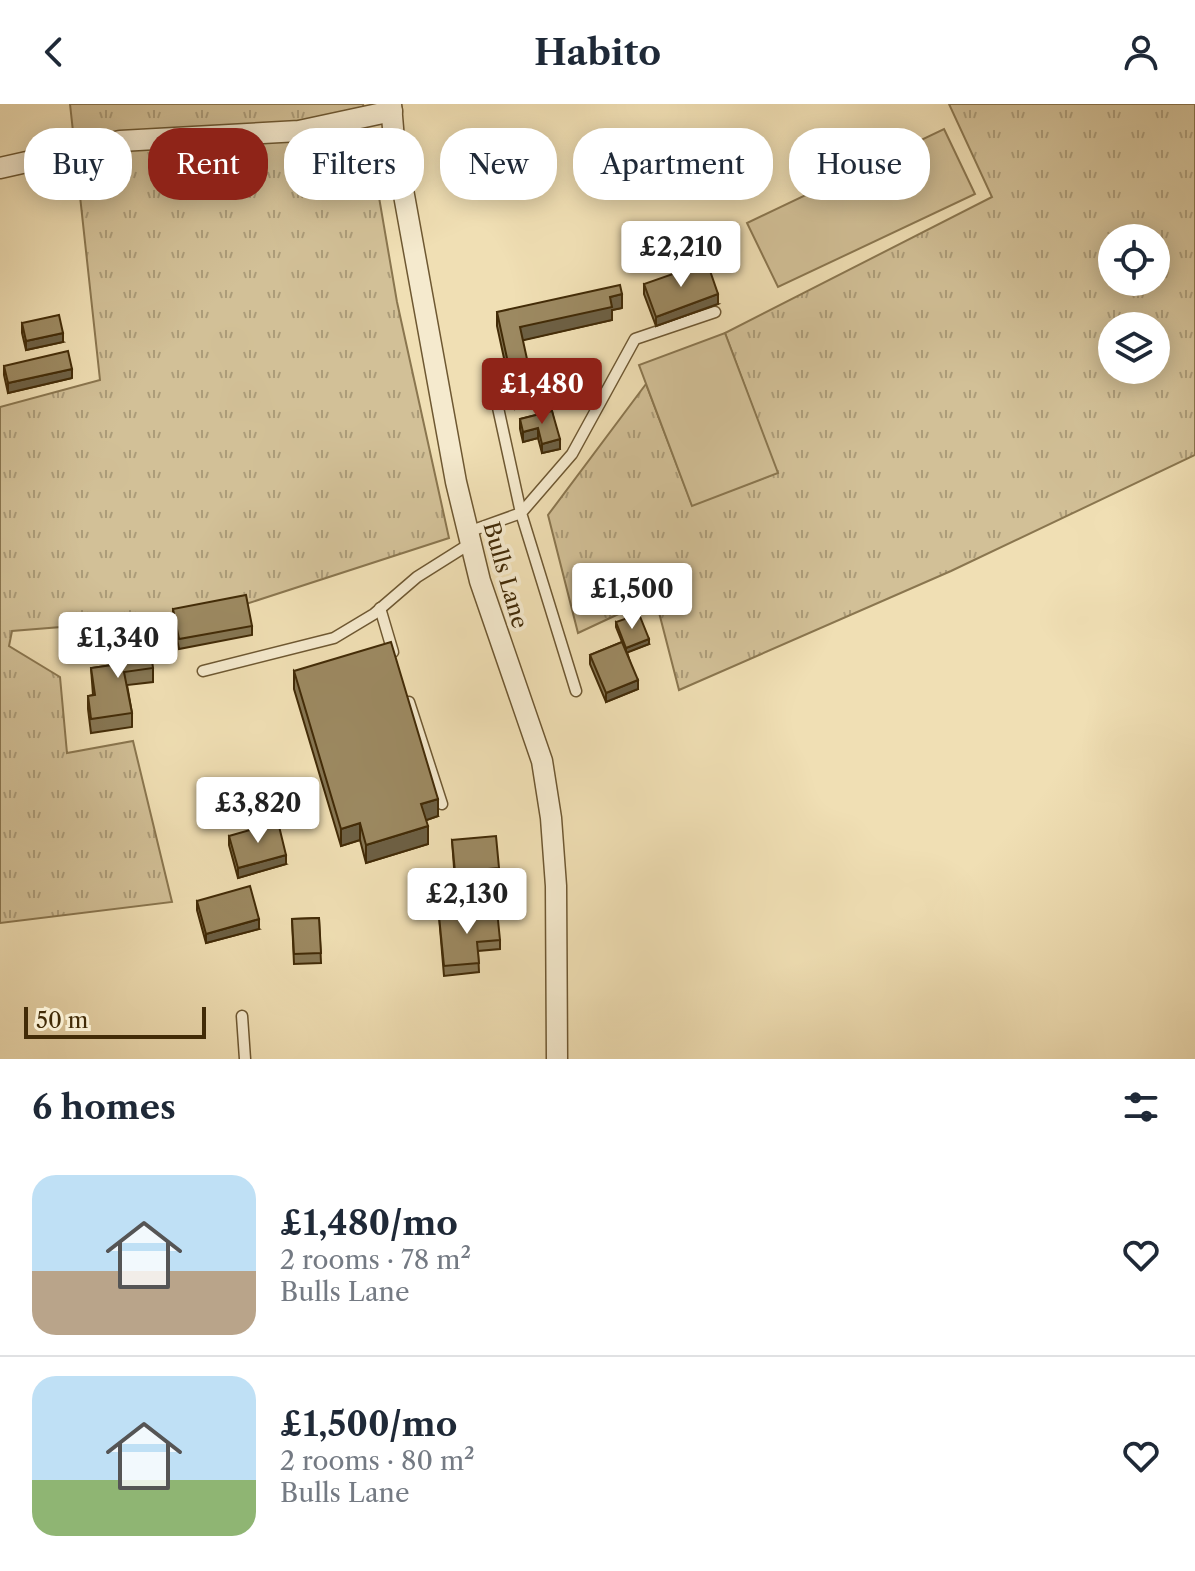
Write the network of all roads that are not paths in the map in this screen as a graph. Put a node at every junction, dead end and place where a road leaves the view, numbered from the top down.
1 (392, 108) edge
2 (0, 168) edge
3 (715, 312) dead end
4 (490, 371) dead end
5 (521, 513) junction
6 (469, 537) junction
7 (380, 608) junction
8 (399, 669) edge
9 (203, 671) dead end
10 (403, 684) edge
11 (576, 691) dead end
12 (442, 804) dead end
13 (242, 1016) dead end
14 (245, 1059) edge
15 (557, 1059) edge

1 - 2 street
1 - 6 street, Bulls Lane
3 - 5 lane
4 - 5 lane
5 - 6 lane
5 - 11 lane
6 - 7 lane
6 - 15 street, Bulls Lane
7 - 8 lane
7 - 9 lane
10 - 12 lane
13 - 14 lane

